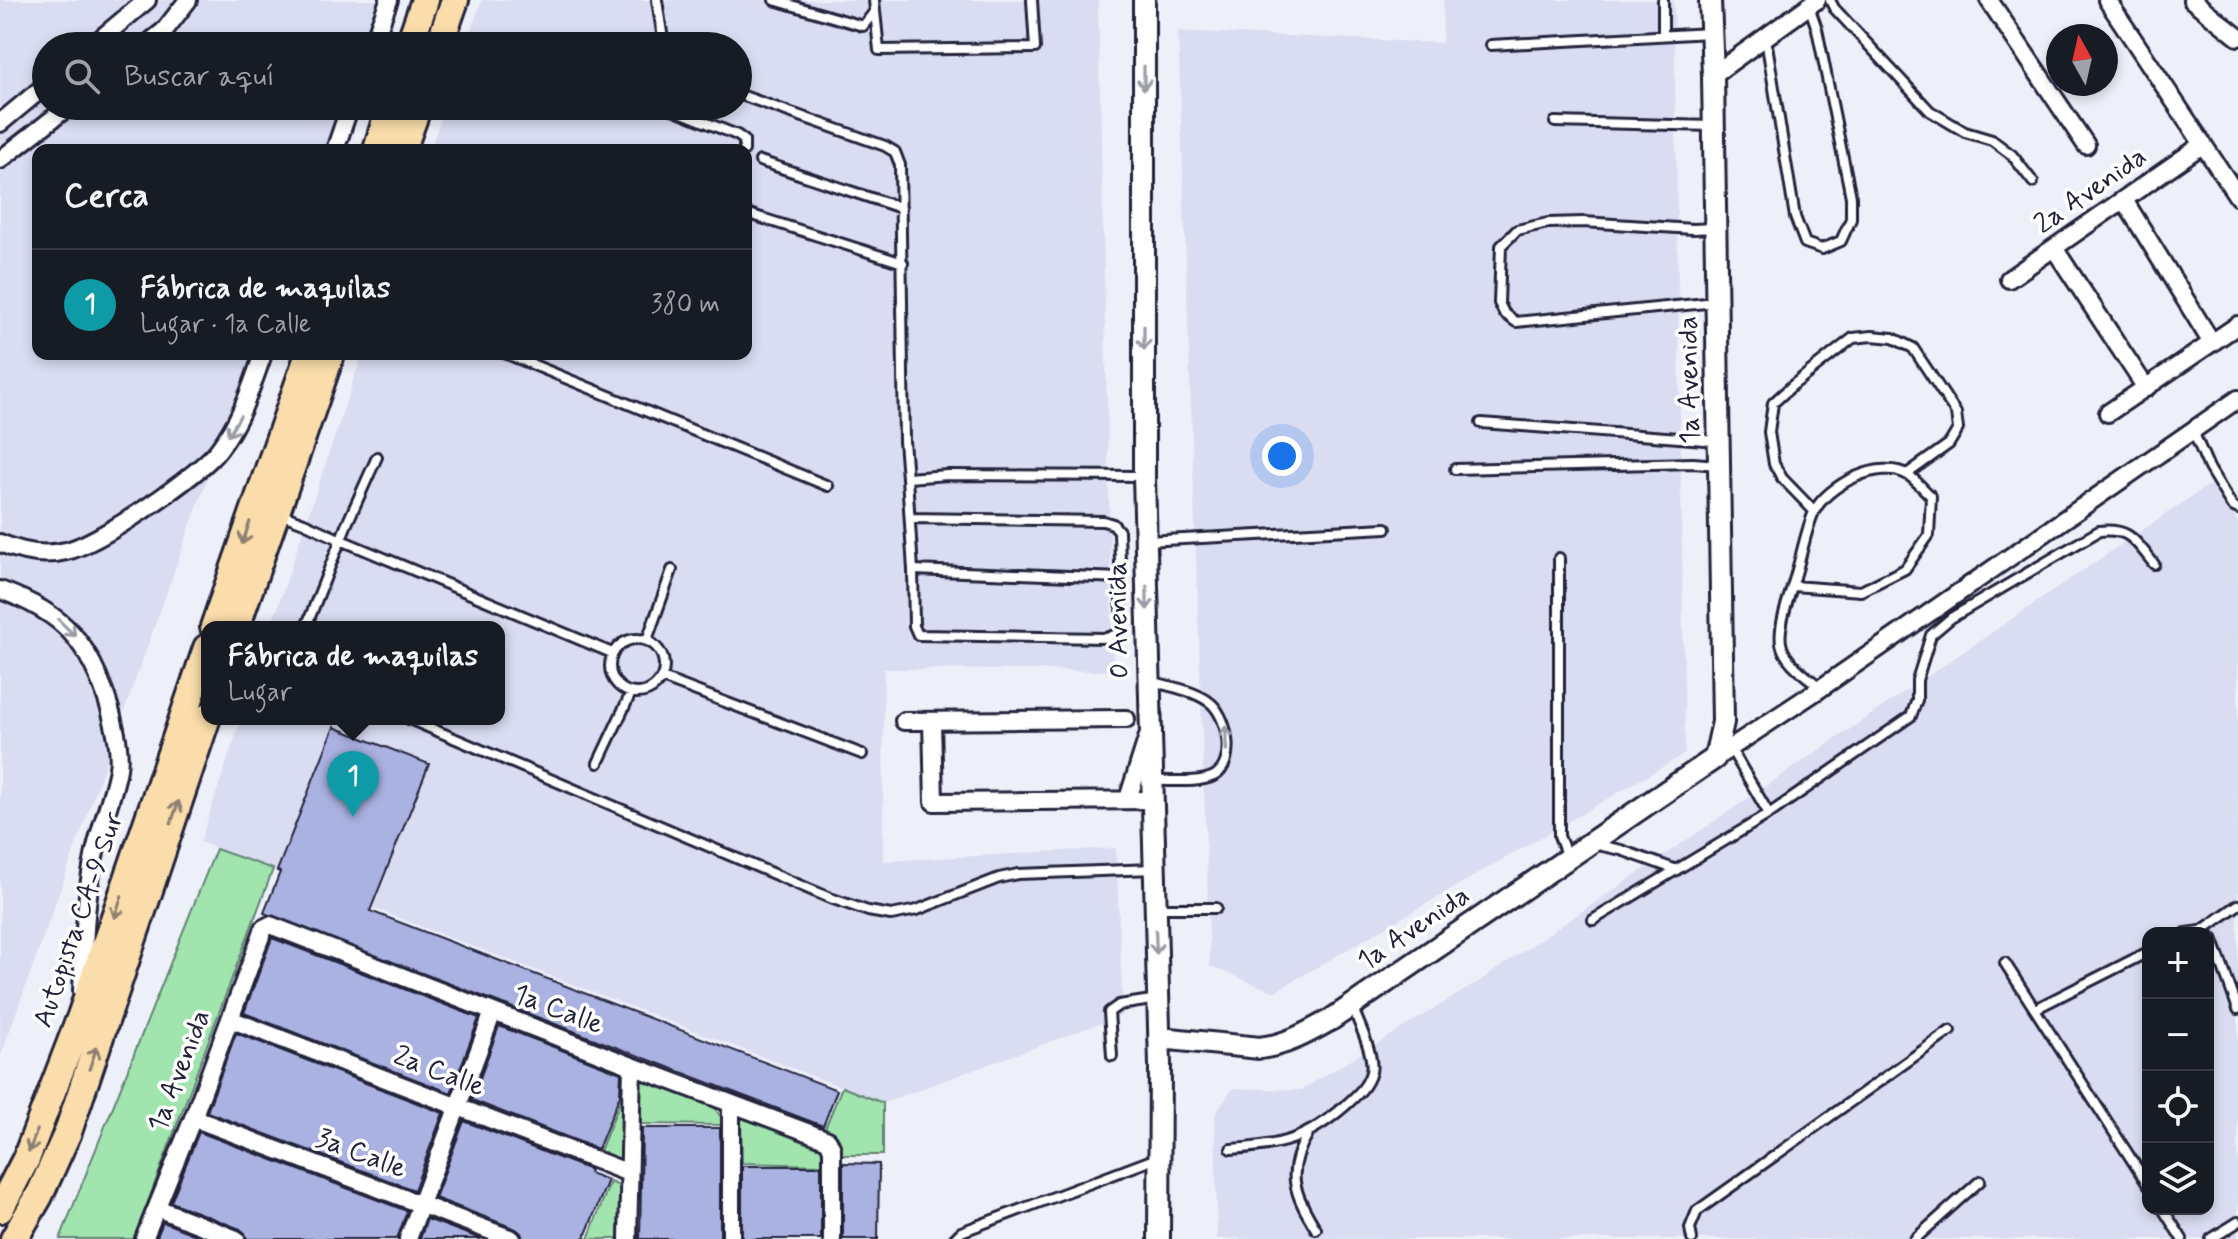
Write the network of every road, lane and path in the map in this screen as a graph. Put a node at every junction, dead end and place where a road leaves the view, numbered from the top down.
1 (147, 0) edge
2 (188, 0) edge
3 (389, 0) edge
4 (401, 0) edge
5 (425, 0) edge
6 (455, 0) edge
7 (657, 0) edge
8 (774, 0) edge
9 (874, 0) edge
10 (1032, 0) edge
11 (1144, 0) edge
12 (1663, 0) edge
13 (1710, 0) edge
14 (1830, 0) edge
15 (1989, 0) edge
16 (2107, 0) edge
17 (2192, 0) edge
18 (1813, 3) edge
19 (875, 11) junction
20 (109, 32) edge
21 (163, 32) edge
22 (377, 32) edge
23 (405, 32) edge
24 (411, 32) edge
25 (444, 32) edge
26 (662, 32) edge
27 (1711, 33) junction
28 (1663, 35) junction
29 (2238, 37) edge
30 (1766, 39) junction
31 (1491, 45) dead end
32 (1713, 75) junction
33 (32, 97) edge
34 (752, 99) edge
35 (51, 120) edge
36 (345, 120) edge
37 (386, 120) edge
38 (413, 120) edge
39 (700, 120) edge
40 (1555, 122) dead end
41 (0, 123) edge
42 (1714, 126) junction
43 (337, 144) edge
44 (379, 144) edge
45 (404, 144) edge
46 (744, 144) edge
47 (2086, 145) dead end
48 (2202, 145) junction
49 (0, 160) edge
50 (760, 161) dead end
51 (2033, 182) dead end
52 (2238, 197) edge
53 (2124, 200) junction
54 (901, 208) junction
55 (752, 215) edge
56 (1715, 228) junction
57 (2054, 248) junction
58 (903, 263) junction
59 (2009, 279) dead end
60 (1716, 302) junction
61 (2238, 325) edge
62 (2212, 343) junction
63 (261, 360) edge
64 (307, 360) edge
65 (329, 360) edge
66 (522, 360) edge
67 (2146, 388) junction
68 (2238, 399) edge
69 (2108, 413) dead end
70 (1481, 423) dead end
71 (2192, 430) junction
72 (1718, 441) junction
73 (377, 457) dead end
74 (1719, 465) junction
75 (1455, 469) dead end
76 (1907, 474) junction
77 (1144, 476) junction
78 (907, 478) junction
79 (828, 486) dead end
80 (2238, 509) edge
81 (1814, 511) junction
82 (275, 512) junction
83 (910, 518) junction
84 (1386, 528) dead end
85 (341, 540) junction
86 (1145, 541) junction
87 (0, 543) edge
88 (1559, 558) dead end
89 (2154, 564) dead end
90 (672, 570) dead end
91 (913, 570) junction
92 (1121, 578) junction
93 (1793, 586) junction
94 (0, 590) edge
95 (216, 621) edge
96 (238, 621) edge
97 (308, 621) edge
98 (647, 640) junction
99 (612, 653) junction
100 (201, 666) edge
101 (662, 678) junction
102 (1148, 681) junction
103 (1821, 688) junction
104 (631, 693) junction
105 (1126, 719) dead end
106 (904, 721) dead end
107 (932, 721) junction
108 (204, 725) edge
109 (423, 725) edge
110 (1150, 731) junction
111 (1723, 753) junction
112 (862, 754) dead end
113 (598, 763) dead end
114 (1152, 790) junction
115 (1128, 799) junction
116 (1769, 814) junction
117 (1589, 843) junction
118 (1567, 857) junction
119 (1154, 869) junction
120 (1677, 870) junction
121 (2238, 905) edge
122 (1155, 908) junction
123 (1216, 908) dead end
124 (1593, 920) dead end
125 (270, 925) joint
126 (2212, 927) edge
127 (2214, 943) edge
128 (2142, 955) edge
129 (2005, 963) dead end
130 (1158, 999) junction
131 (1352, 1006) junction
132 (2035, 1009) junction
133 (2238, 1009) edge
134 (493, 1012) junction
135 (81, 1016) junction
136 (230, 1019) junction
137 (1950, 1031) dead end
138 (1160, 1038) junction
139 (1112, 1056) dead end
140 (632, 1066) junction
141 (731, 1104) junction
142 (457, 1108) junction
143 (193, 1118) junction
144 (1308, 1134) junction
145 (1231, 1149) dead end
146 (1161, 1156) junction
147 (629, 1173) junction
148 (2142, 1176) edge
149 (1980, 1181) dead end
150 (421, 1205) junction
151 (157, 1208) junction
152 (0, 1209) edge
153 (2167, 1215) edge
154 (2238, 1222) edge
155 (1316, 1229) dead end
156 (14, 1239) edge
157 (144, 1239) edge
158 (236, 1239) edge
159 (408, 1239) edge
160 (512, 1239) edge
161 (628, 1239) edge
162 (731, 1239) edge
163 (832, 1239) edge
164 (954, 1239) edge
165 (1159, 1239) edge
166 (1692, 1239) edge
167 (1915, 1239) edge
168 (2182, 1239) edge
169 (2211, 1239) edge

1 - 20 street
2 - 21 street
3 - 22 street
4 - 23 highway
5 - 24 highway
6 - 25 highway
7 - 26 lane
8 - 19 lane
9 - 19 lane
10 - 19 lane
11 -> 77 street, 0 Avenida
12 - 28 lane
13 - 27 street, 1a Avenida
14 - 51 lane
15 - 47 street
16 - 48 street
17 - 29 street
18 - 30 street
18 - 30 lane
27 - 28 lane
27 - 32 street, 1a Avenida
28 - 31 lane
30 - 32 street
32 - 42 street, 1a Avenida
33 - 41 street
34 - 54 lane
35 - 49 street
36 - 43 street
37 - 44 highway
38 - 45 highway
39 - 46 lane
40 - 42 lane
42 - 56 street, 1a Avenida
48 - 52 street
48 - 53 street, 2a Avenida
50 - 54 lane
53 - 57 street, 2a Avenida
53 - 62 street
54 - 58 lane
55 - 58 lane
56 - 60 street, 1a Avenida
56 - 60 lane
57 - 59 street, 2a Avenida
57 - 67 street
58 - 78 lane
60 - 72 street, 1a Avenida
61 - 62 street
62 - 67 street
63 -> 87 street
64 -> 95 highway
65 - 82 highway
66 - 79 lane
67 - 69 street
68 - 71 street, 1a Avenida
70 - 72 lane
71 - 80 lane
71 - 103 street, 1a Avenida
72 - 74 street, 1a Avenida
73 - 85 lane
74 - 75 lane
74 - 111 street, 1a Avenida
76 - 81 lane
76 - 81 lane
76 - 93 lane
77 - 78 lane
77 - 86 street, 0 Avenida
78 - 83 lane
81 - 93 lane
82 - 85 lane
82 - 96 highway
83 - 91 lane
83 - 92 lane
84 - 86 lane
85 - 97 lane
85 - 99 lane
86 -> 102 street, 0 Avenida
88 - 118 lane
89 - 116 lane
90 - 98 lane
91 - 92 lane
91 - 92 lane
93 - 103 lane
94 -> 135 street
98 - 99 lane
98 - 101 lane
99 - 104 lane
100 -> 135 highway, Autopista CA-9 Sur
101 - 104 lane
101 - 112 lane
102 - 110 street, 0 Avenida
114 -> 102 lane
103 - 111 street, 1a Avenida
104 - 113 lane
105 - 107 street
106 - 107 street
107 - 115 street
156 -> 108 highway, Autopista CA-9 Sur
109 - 119 lane
110 - 114 street, 0 Avenida
110 - 115 street
111 - 116 lane
111 - 117 street, 1a Avenida
114 - 115 street
114 - 119 street, 0 Avenida
116 - 120 lane
117 - 118 street, 1a Avenida
117 - 120 lane
118 - 131 street, 1a Avenida
119 - 122 street, 0 Avenida
120 - 124 lane
121 - 126 lane
122 - 123 lane
122 -> 130 street, 0 Avenida
125 - 134 street, 1a Calle
125 - 136 street, 1a Avenida
127 - 133 lane
128 - 132 lane
129 - 132 lane
130 - 138 street, 0 Avenida
130 - 139 lane
131 - 138 street, 1a Avenida
131 - 144 lane
132 - 148 lane
134 - 140 street, 1a Calle
134 - 142 street
135 -> 152 highway, Autopista CA-9 Sur
136 - 142 street, 2a Calle
136 - 143 street, 1a Avenida
137 - 166 lane
138 - 146 street, 0 Avenida
140 - 141 street, 1a Calle
140 - 147 street
141 - 162 street
141 - 163 street, 1a Calle
142 - 147 street, 2a Calle
142 - 150 street
143 - 150 street, 3a Calle
143 - 151 street, 1a Avenida
144 - 145 lane
144 - 155 lane
146 - 164 lane
146 - 165 street, 0 Avenida
147 - 161 street
149 - 167 lane
150 - 159 street
150 - 160 street, 3a Calle
151 - 157 street, 1a Avenida
151 - 158 street
153 - 168 lane
154 - 169 lane

